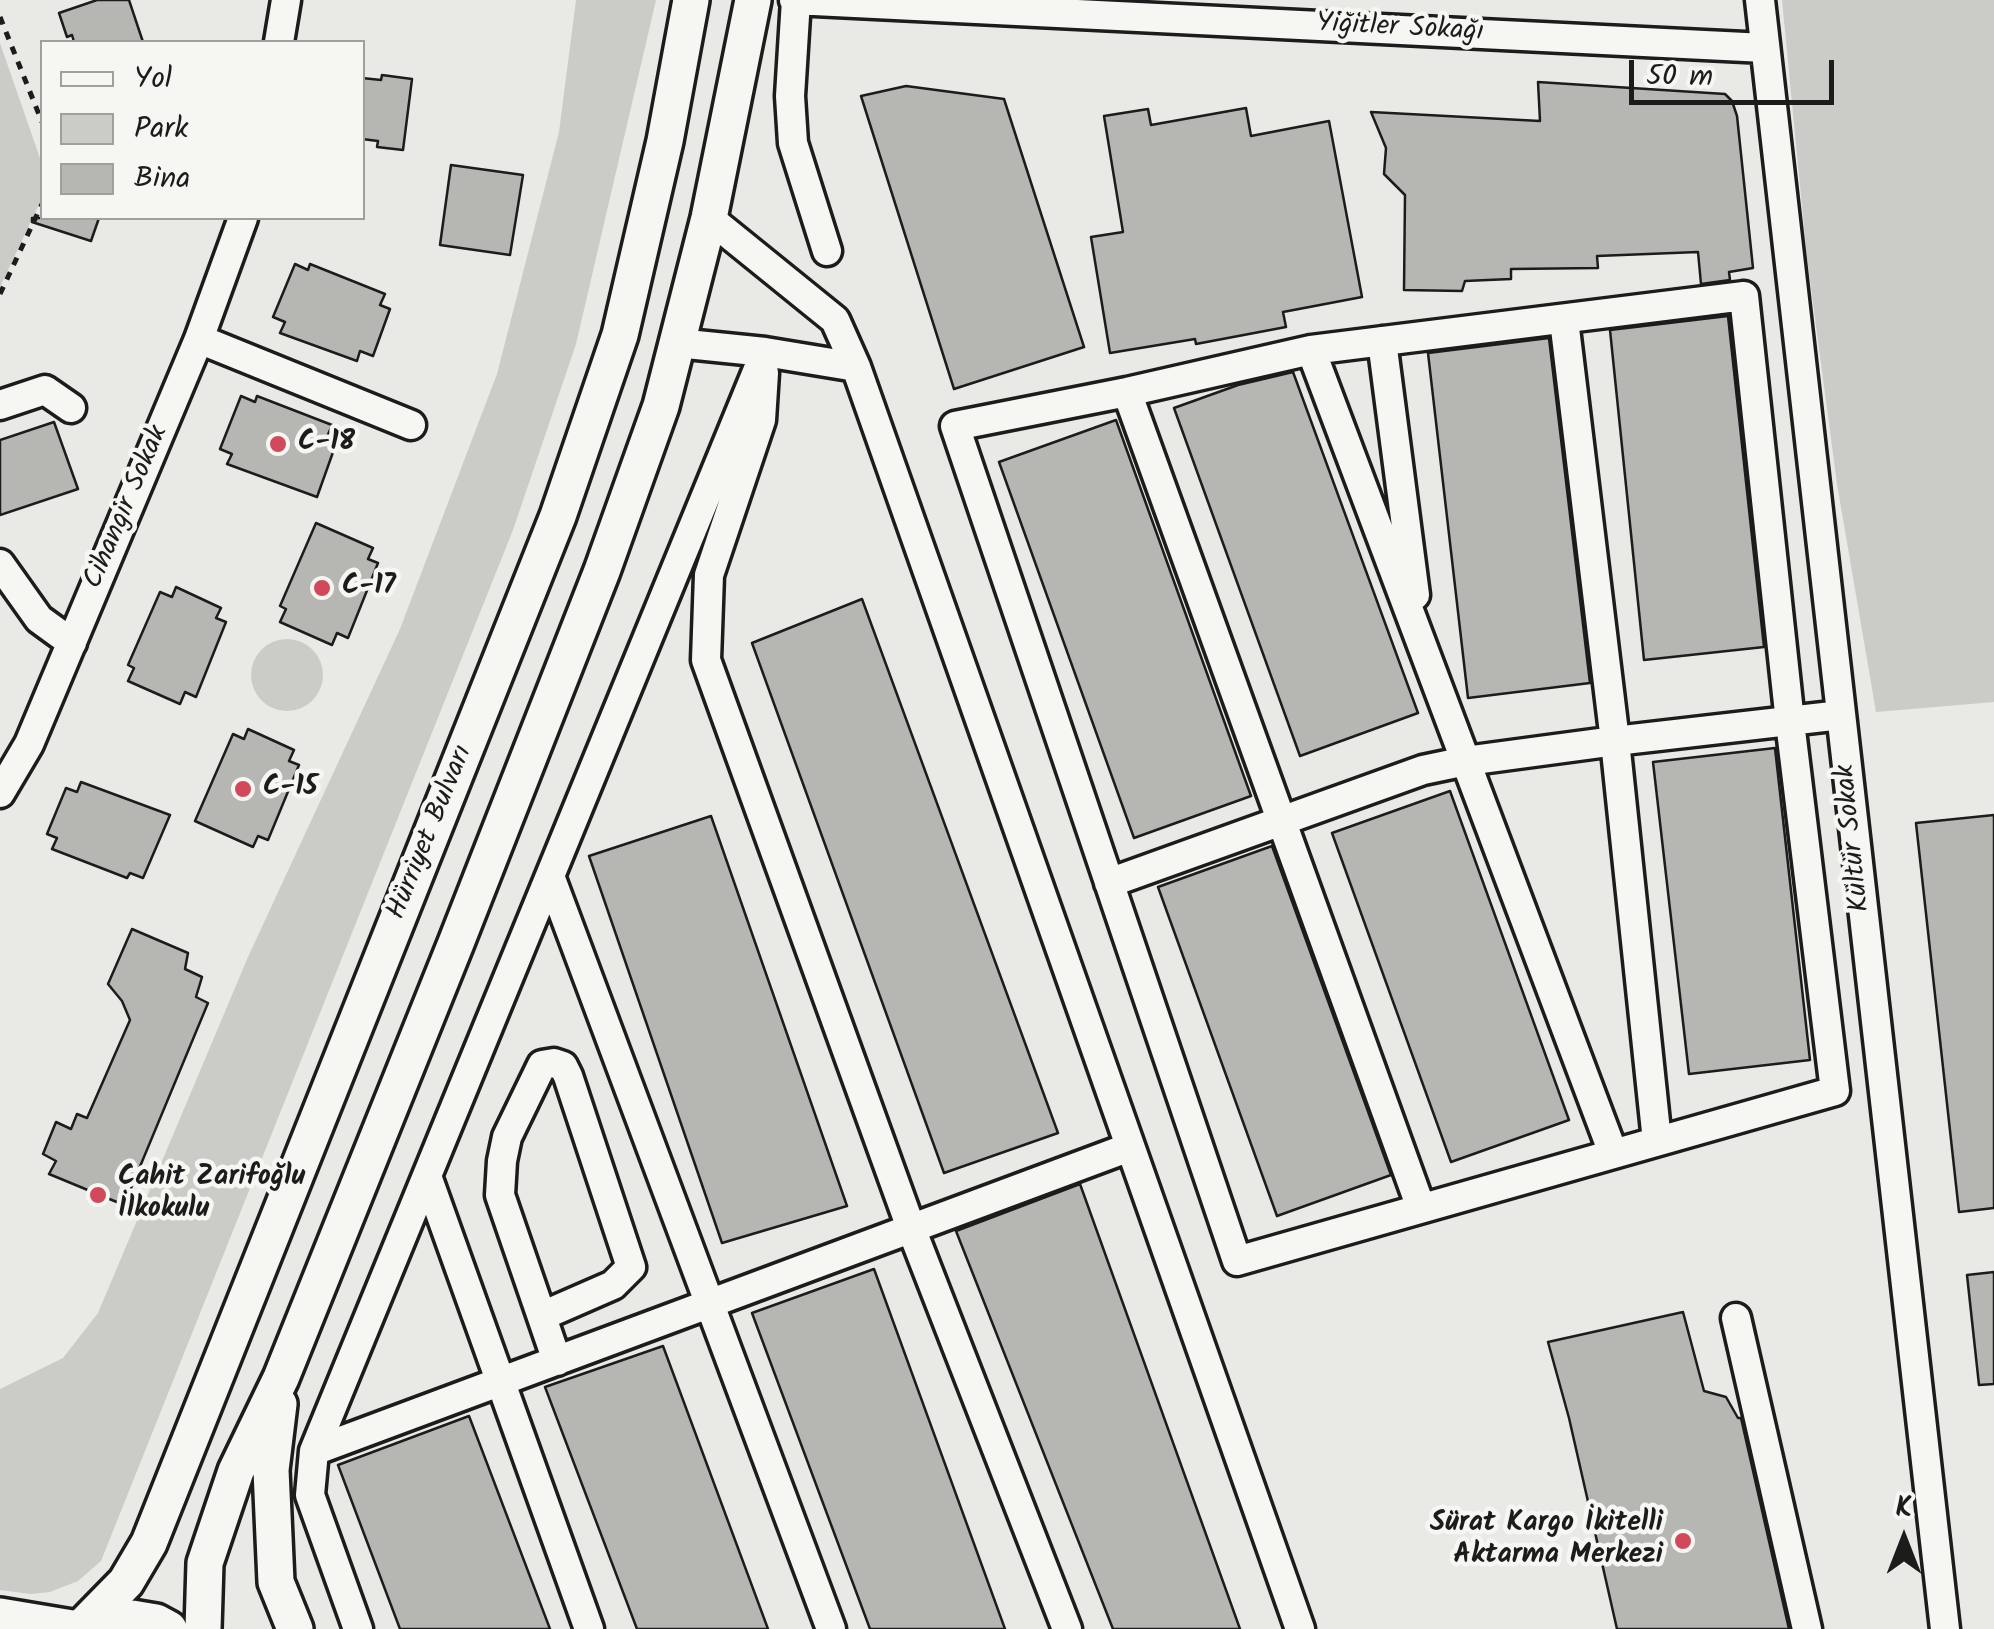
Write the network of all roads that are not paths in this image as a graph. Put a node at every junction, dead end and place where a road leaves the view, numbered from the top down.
1 (286, 0) edge
2 (690, 0) edge
3 (753, 0) edge
4 (795, 0) edge
5 (1760, 0) edge
6 (1069, 7) edge
7 (279, 40) edge
8 (1765, 48) junction
9 (709, 218) junction
10 (242, 220) edge
11 (828, 251) dead end
12 (1564, 320) junction
13 (199, 339) junction
14 (1382, 341) junction
15 (677, 343) junction
16 (1311, 350) junction
17 (765, 352) junction
18 (856, 367) junction
19 (1128, 392) junction
20 (0, 405) edge
21 (71, 408) dead end
22 (411, 425) dead end
23 (0, 564) edge
24 (1420, 642) junction
25 (72, 643) junction
26 (1841, 715) junction
27 (1790, 722) junction
28 (1614, 741) junction
29 (1466, 761) junction
30 (0, 792) edge
31 (1282, 821) junction
32 (550, 876) junction
33 (1109, 883) junction
34 (1657, 1141) junction
35 (1130, 1147) junction
36 (1613, 1153) junction
37 (427, 1176) junction
38 (1421, 1208) junction
39 (912, 1228) junction
40 (709, 1304) junction
41 (542, 1316) junction
42 (1736, 1318) dead end
43 (557, 1360) junction
44 (282, 1378) junction
45 (500, 1382) junction
46 (314, 1451) junction
47 (0, 1616) edge
48 (79, 1629) edge
49 (169, 1629) edge
50 (203, 1629) edge
51 (295, 1629) edge
52 (358, 1629) edge
53 (589, 1629) edge
54 (831, 1629) edge
55 (1067, 1629) edge
56 (1300, 1629) edge
57 (1808, 1629) edge
58 (1945, 1629) edge

1 - 7 street
2 - 48 main road, Hürriyet Bulvarı
3 - 9 main road
4 - 6 street, Yiğitler Sokağı
4 - 11 street
5 - 8 street, Kültür Sokak
6 - 8 street, Yiğitler Sokağı
8 - 26 street, Kültür Sokak
9 - 15 main road
9 - 18 street
10 - 13 street, Cihangir Sokak
12 - 14 street
12 - 27 street
12 - 28 street
13 - 22 street
13 - 25 street, Cihangir Sokak
14 - 16 street
14 - 24 street
15 - 17 street
15 - 44 main road
16 - 19 street
16 - 24 street
17 - 18 street
17 - 32 street
17 - 39 street
18 - 35 street
19 - 31 street
19 - 33 street
20 - 21 street
23 - 25 street
24 - 29 street
25 - 30 street, Cihangir Sokak
26 - 27 street
26 - 58 street, Kültür Sokak
27 - 28 street
27 - 34 street
28 - 29 street
28 - 34 street
29 - 31 street
29 - 36 street
31 - 33 street
31 - 38 street
32 - 37 street
32 - 40 street
33 - 38 street
34 - 36 street
35 - 39 street
35 - 56 street
36 - 38 street
37 - 45 street
37 - 46 street
39 - 40 street
39 - 55 street
40 - 43 street
40 - 54 street
41 - 41 street
41 - 43 street
42 - 57 street
43 - 45 street
44 - 50 main road
44 - 51 main road
45 - 46 street
45 - 53 street
46 - 52 street
47 - 48 main road
48 - 49 main road

